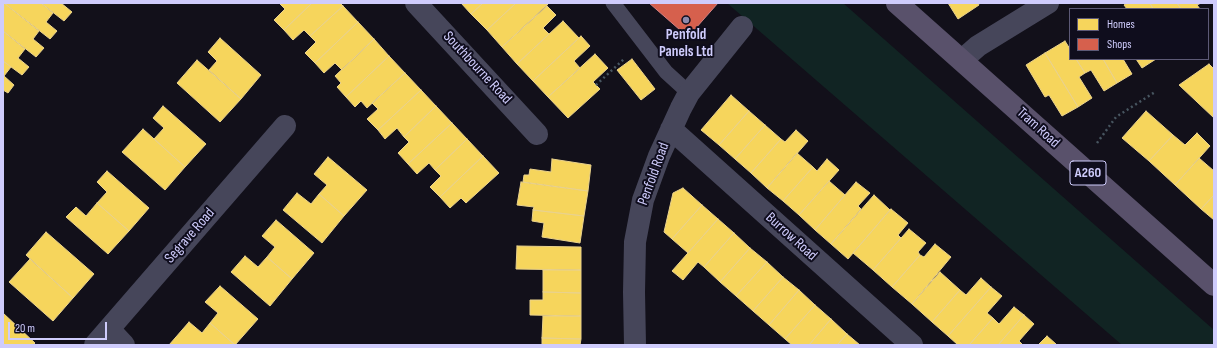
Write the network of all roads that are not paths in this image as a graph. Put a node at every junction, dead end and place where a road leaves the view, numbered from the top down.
1 (416, 3) edge
2 (613, 3) edge
3 (898, 3) edge
4 (1048, 3) edge
5 (742, 27) dead end
6 (962, 60) junction
7 (690, 93) junction
8 (286, 126) dead end
9 (671, 129) junction
10 (537, 134) dead end
11 (1214, 285) edge
12 (102, 337) edge
13 (124, 345) edge
14 (635, 345) edge
15 (912, 345) edge

1 - 10 street, Southbourne Road
2 - 7 lane
3 - 6 main road, Tram Road / A260
4 - 6 street
5 - 7 street, Penfold Road
6 - 11 main road, Tram Road / A260
7 - 9 street, Penfold Road
8 - 12 street, Segrave Road
9 - 14 street, Penfold Road
9 - 15 street, Burrow Road
12 - 13 street

